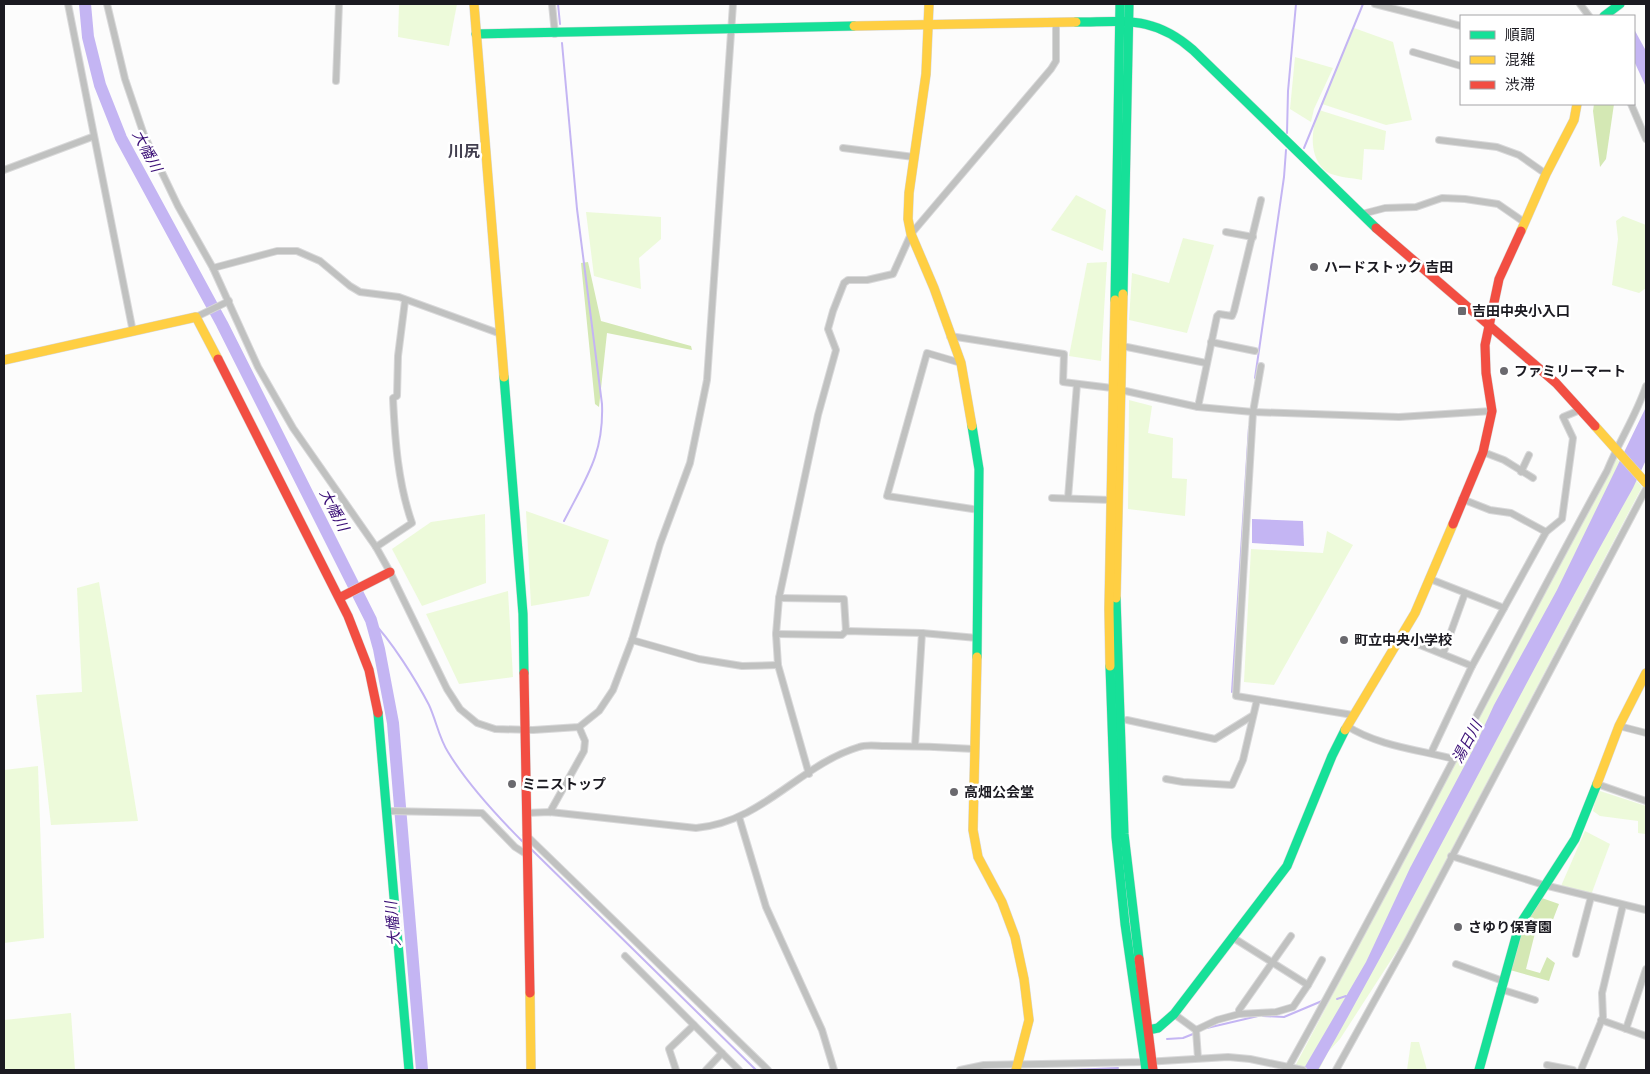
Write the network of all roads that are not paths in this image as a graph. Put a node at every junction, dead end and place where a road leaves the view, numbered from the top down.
1 (68, 4) edge
2 (107, 4) edge
3 (339, 4) edge
4 (474, 4) edge
5 (552, 4) edge
6 (733, 4) edge
7 (929, 4) edge
8 (1120, 4) edge
9 (1130, 4) edge
10 (1375, 4) edge
11 (1580, 4) edge
12 (1620, 4) edge
13 (1399, 7) edge
14 (1588, 15) edge
15 (1605, 15) edge
16 (1056, 22) junction
17 (1124, 22) junction
18 (930, 23) junction
19 (1460, 26) edge
20 (732, 30) junction
21 (476, 34) junction
22 (555, 34) junction
23 (1413, 52) dead end
24 (1460, 66) edge
25 (336, 81) dead end
26 (1577, 105) edge
27 (1631, 105) edge
28 (92, 137) junction
29 (1646, 139) edge
30 (1439, 140) dead end
31 (843, 148) dead end
32 (914, 157) junction
33 (4, 170) edge
34 (1546, 174) junction
35 (1261, 200) dead end
36 (1362, 214) junction
37 (1524, 222) junction
38 (1226, 232) dead end
39 (911, 234) junction
40 (1253, 237) junction
41 (213, 268) junction
42 (405, 301) junction
43 (225, 303) junction
44 (196, 317) junction
45 (1488, 325) junction
46 (132, 332) junction
47 (501, 334) junction
48 (950, 336) junction
49 (1211, 342) junction
50 (1122, 346) junction
51 (1255, 350) dead end
52 (4, 360) edge
53 (961, 363) junction
54 (1206, 363) junction
55 (1261, 366) dead end
56 (1077, 384) junction
57 (1646, 386) edge
58 (1117, 390) junction
59 (1198, 407) junction
60 (1580, 410) junction
61 (1492, 411) junction
62 (1253, 412) junction
63 (1616, 450) junction
64 (1483, 452) junction
65 (1529, 455) dead end
66 (1521, 472) junction
67 (1533, 478) dead end
68 (1646, 484) edge
69 (1052, 498) dead end
70 (1068, 498) junction
71 (1462, 499) junction
72 (1111, 500) junction
73 (979, 510) junction
74 (1546, 532) junction
75 (376, 547) junction
76 (390, 572) junction
77 (1430, 579) junction
78 (1465, 593) junction
79 (340, 597) junction
80 (779, 598) junction
81 (1504, 608) junction
82 (846, 631) junction
83 (922, 633) junction
84 (776, 634) junction
85 (1400, 637) junction
86 (976, 638) junction
87 (632, 640) junction
88 (1443, 654) junction
89 (778, 665) junction
90 (1472, 666) junction
91 (1646, 673) edge
92 (1258, 700) junction
93 (1353, 715) junction
94 (1252, 716) junction
95 (1127, 720) dead end
96 (1347, 726) junction
97 (1619, 726) junction
98 (579, 727) junction
99 (525, 730) junction
100 (1646, 733) edge
101 (915, 746) junction
102 (974, 749) junction
103 (1431, 753) junction
104 (1454, 759) junction
105 (809, 774) junction
106 (1166, 778) dead end
107 (1597, 784) junction
108 (1646, 801) edge
109 (388, 811) junction
110 (550, 812) junction
111 (526, 814) junction
112 (739, 817) junction
113 (526, 837) junction
114 (526, 852) junction
115 (1451, 856) junction
116 (1544, 886) junction
117 (1591, 897) junction
118 (1623, 905) junction
119 (1646, 910) edge
120 (1291, 936) dead end
121 (1232, 937) junction
122 (1576, 954) dead end
123 (626, 956) dead end
124 (1322, 960) dead end
125 (1273, 964) junction
126 (1456, 964) dead end
127 (1646, 973) edge
128 (1308, 985) junction
129 (1501, 985) junction
130 (1536, 1000) dead end
131 (1174, 1014) junction
132 (1239, 1014) junction
133 (1601, 1020) junction
134 (694, 1025) junction
135 (1626, 1029) junction
136 (1148, 1030) junction
137 (1196, 1030) junction
138 (1646, 1036) edge
139 (722, 1053) junction
140 (1198, 1058) junction
141 (1546, 1065) dead end
142 (1149, 1066) edge
143 (1017, 1067) edge
144 (1069, 1067) edge
145 (1290, 1067) junction
146 (976, 1069) edge
147 (408, 1070) edge
148 (531, 1070) edge
149 (676, 1070) edge
150 (706, 1070) edge
151 (739, 1070) edge
152 (768, 1070) edge
153 (834, 1070) edge
154 (960, 1070) edge
155 (1303, 1070) edge
156 (1336, 1070) edge
157 (1478, 1070) edge
158 (1573, 1070) edge
159 (1582, 1070) edge

1 - 28 street
2 - 41 street
3 - 25 street
4 - 21 street
5 - 22 street
6 - 20 street
7 - 18 street
8 - 17 street
9 - 17 street
10 - 13 street
11 - 14 street
12 - 15 street
13 - 19 street
16 - 17 street
16 - 18 street
16 - 39 street
17 - 36 street
17 - 50 street
17 - 58 street
18 - 20 street
18 - 32 street
20 - 22 street
20 - 87 street
21 - 22 street
21 - 47 street
23 - 24 street
26 - 34 street
27 - 29 street
28 - 33 street
28 - 46 street
30 - 34 street
31 - 32 street
32 - 39 street
34 - 37 street
35 - 40 street
36 - 37 street
36 - 45 street
37 - 45 street
38 - 40 street
39 - 48 street
39 - 80 street
40 - 49 street
41 - 42 street
41 - 43 street
42 - 47 street
42 - 75 street
43 - 44 street
43 - 75 street
44 - 46 street
44 - 79 street
45 - 60 street
45 - 61 street
46 - 52 street
47 - 99 street
48 - 53 street
48 - 56 street
49 - 51 street
49 - 54 street
50 - 54 street
50 - 58 street
53 - 73 street
53 - 73 street
54 - 59 street
55 - 62 street
56 - 58 street
56 - 70 street
57 - 63 street
58 - 59 street
58 - 72 street
58 - 136 street
59 - 62 street
60 - 63 street
60 - 74 street
61 - 62 street
61 - 64 street
62 - 92 street
63 - 68 street
63 - 104 street
64 - 66 street
64 - 71 street
65 - 66 street
66 - 67 street
68 - 115 street
69 - 70 street
70 - 72 street
71 - 74 street
71 - 77 street
72 - 142 street
73 - 86 street
74 - 81 street
75 - 76 street
76 - 79 street
76 - 99 street
77 - 78 street
77 - 85 street
78 - 81 street
78 - 88 street
79 - 109 street
80 - 82 street
80 - 84 street
81 - 90 street
82 - 83 street
82 - 84 street
83 - 86 street
83 - 101 street
84 - 89 street
85 - 88 street
85 - 93 street
86 - 102 street
87 - 89 street
87 - 98 street
88 - 90 street
89 - 105 street
90 - 103 street
91 - 97 street
92 - 93 street
92 - 94 street
93 - 96 street
94 - 95 street
94 - 106 street
96 - 103 street
96 - 121 street
97 - 100 street
97 - 107 street
98 - 99 street
98 - 110 street
99 - 111 street
101 - 102 street
101 - 105 street
102 - 143 street
103 - 104 street
104 - 145 street
105 - 112 street
107 - 108 street
107 - 116 street
109 - 114 street
109 - 147 street
110 - 111 street
110 - 112 street
111 - 113 street
112 - 153 street
113 - 114 street
113 - 152 street
114 - 148 street
115 - 116 street
115 - 156 street
116 - 117 street
116 - 129 street
117 - 118 street
117 - 122 street
118 - 119 street
118 - 133 street
120 - 125 street
121 - 125 street
121 - 131 street
123 - 134 street
124 - 128 street
125 - 128 street
125 - 132 street
126 - 129 street
127 - 135 street
128 - 132 street
129 - 130 street
129 - 157 street
131 - 136 street
131 - 137 street
132 - 137 street
133 - 135 street
133 - 159 street
134 - 139 street
134 - 149 street
135 - 138 street
136 - 142 street
137 - 140 street
139 - 150 street
139 - 151 street
140 - 142 street
140 - 145 street
141 - 158 street
142 - 144 street
143 - 144 street
143 - 146 street
145 - 155 street
146 - 154 street

